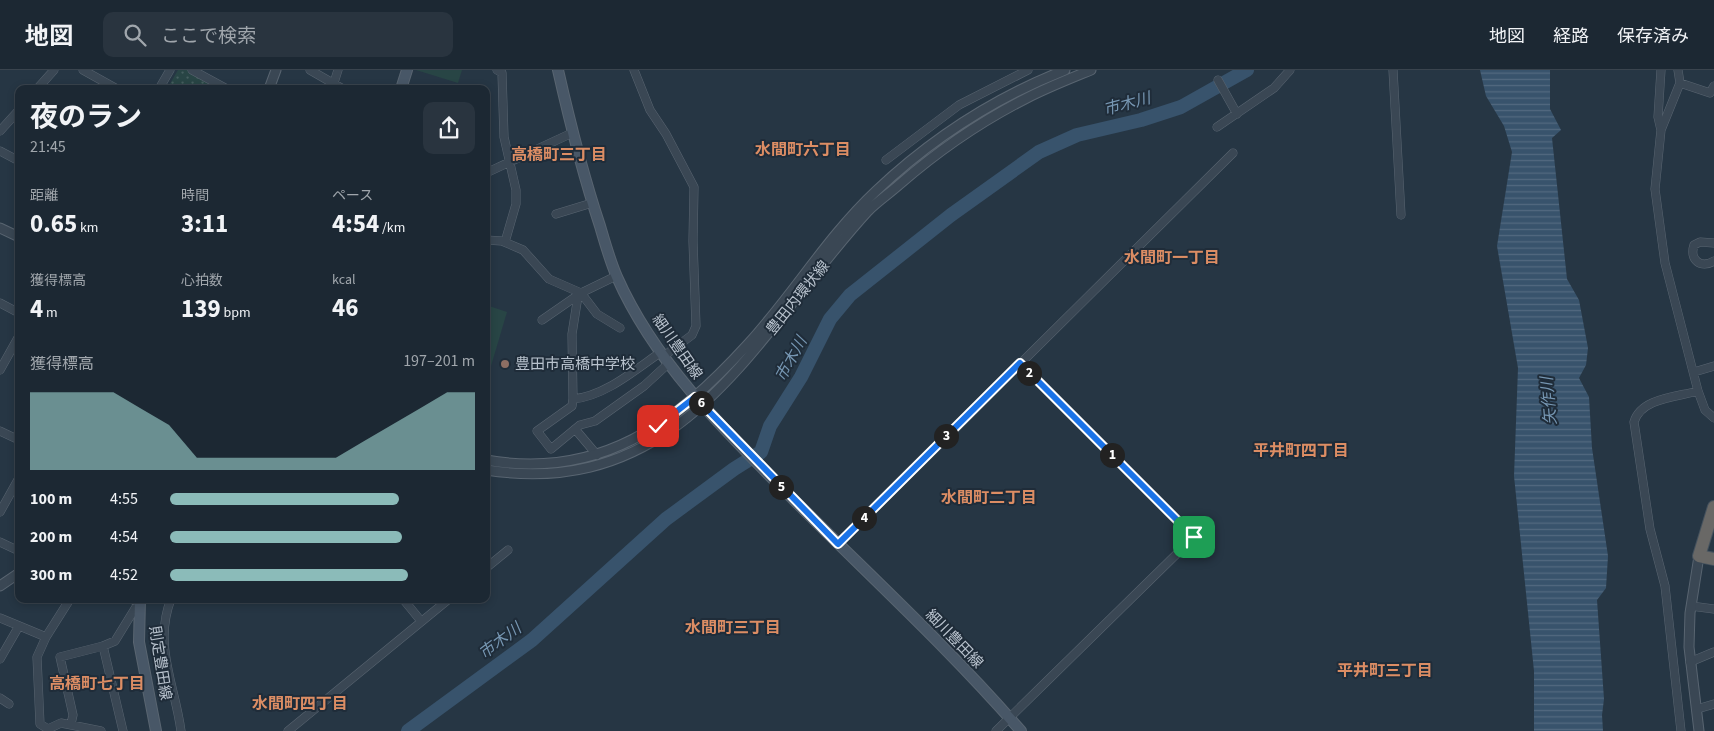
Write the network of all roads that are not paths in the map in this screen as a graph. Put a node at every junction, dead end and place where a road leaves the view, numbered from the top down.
1 (54, 70) edge
2 (82, 70) edge
3 (170, 70) edge
4 (192, 70) edge
5 (276, 70) edge
6 (310, 70) edge
7 (338, 70) edge
8 (407, 70) edge
9 (497, 70) edge
10 (558, 70) edge
11 (634, 70) edge
12 (1028, 70) edge
13 (1065, 70) edge
14 (1091, 70) edge
15 (1290, 70) edge
16 (1394, 70) edge
17 (1661, 70) edge
18 (1678, 70) edge
19 (1218, 80) dead end
20 (1680, 83) junction
21 (41, 85) edge
22 (103, 85) edge
23 (161, 85) edge
24 (220, 85) edge
25 (270, 85) edge
26 (332, 85) edge
27 (333, 85) edge
28 (402, 85) edge
29 (1714, 86) edge
30 (15, 114) edge
31 (1237, 114) junction
32 (1217, 127) dead end
33 (1661, 130) junction
34 (0, 131) edge
35 (572, 133) junction
36 (0, 151) edge
37 (1233, 153) dead end
38 (15, 159) edge
39 (886, 160) dead end
40 (511, 163) junction
41 (490, 171) edge
42 (592, 203) junction
43 (556, 214) dead end
44 (1401, 215) dead end
45 (0, 228) edge
46 (15, 235) edge
47 (490, 240) edge
48 (505, 242) junction
49 (1714, 243) edge
50 (1714, 262) edge
51 (616, 276) junction
52 (579, 295) junction
53 (0, 303) edge
54 (15, 310) edge
55 (542, 320) dead end
56 (620, 328) dead end
57 (15, 343) edge
58 (665, 357) junction
59 (1020, 363) junction
60 (1714, 366) edge
61 (0, 370) edge
62 (1694, 372) junction
63 (1698, 390) junction
64 (695, 397) junction
65 (573, 399) junction
66 (704, 405) junction
67 (1714, 418) edge
68 (575, 429) junction
69 (0, 431) edge
70 (15, 438) edge
71 (597, 455) junction
72 (490, 461) edge
73 (490, 470) edge
74 (15, 485) edge
75 (1714, 506) edge
76 (0, 512) edge
77 (0, 542) edge
78 (838, 544) junction
79 (15, 549) edge
80 (508, 550) dead end
81 (1700, 556) junction
82 (1714, 559) edge
83 (490, 565) edge
84 (15, 576) edge
85 (0, 586) edge
86 (67, 603) edge
87 (134, 603) edge
88 (136, 603) edge
89 (170, 603) edge
90 (406, 603) edge
91 (443, 603) edge
92 (1691, 606) junction
93 (1714, 609) edge
94 (0, 618) edge
95 (421, 621) junction
96 (19, 626) junction
97 (46, 637) junction
98 (103, 646) junction
99 (1714, 652) edge
100 (0, 659) edge
101 (1690, 662) junction
102 (0, 698) edge
103 (9, 704) dead end
104 (1714, 704) edge
105 (1697, 708) junction
106 (1010, 718) junction
107 (71, 724) junction
108 (101, 731) edge
109 (123, 731) edge
110 (156, 731) edge
111 (180, 731) edge
112 (288, 731) edge
113 (996, 731) edge
114 (1021, 731) edge
115 (1681, 731) edge
116 (1699, 731) edge

1 - 21 street
2 - 22 street
3 - 23 street
4 - 24 street
5 - 25 street
6 - 26 street
7 - 27 street
8 - 28 main road
9 - 40 street
10 - 35 main road, 細川豊田線
11 - 58 street
12 - 39 street
13 - 64 street, 豊田内環状線
14 - 66 street, 豊田内環状線
15 - 31 street
16 - 44 street
17 - 33 street
18 - 20 street
19 - 31 street
20 - 29 street
20 - 33 street
30 - 34 street
31 - 32 street
33 - 62 street
35 - 40 street
35 - 42 main road, 細川豊田線
36 - 38 street
37 - 59 street
40 - 41 street
40 - 48 street
42 - 43 street
42 - 51 main road, 細川豊田線
45 - 46 street
47 - 48 street
48 - 52 street
49 - 50 street
51 - 52 street
51 - 58 main road, 細川豊田線
52 - 55 street
52 - 56 street
52 - 65 street
53 - 54 street
57 - 61 street
58 - 64 main road, 細川豊田線
58 - 65 street
58 - 68 street
59 - 78 street
59 - 106 street
60 - 62 street
62 - 63 street
63 - 67 street
63 - 115 street
64 - 66 main road, 細川豊田線
64 - 71 street, 豊田内環状線
65 - 68 street
66 - 73 street, 豊田内環状線
66 - 78 main road, 細川豊田線
68 - 71 street
69 - 70 street
71 - 72 street, 豊田内環状線
74 - 76 street
75 - 81 highway
77 - 79 street
78 - 106 main road, 細川豊田線
80 - 83 street
81 - 82 highway
81 - 92 street
84 - 85 street
86 - 97 street
87 - 98 street
88 - 110 main road, 則定豊田線
89 - 111 street
90 - 95 street
91 - 95 street
92 - 93 street
92 - 101 street
94 - 96 street
95 - 112 street
96 - 97 street
96 - 100 street
97 - 107 street
98 - 107 street
98 - 109 street
99 - 101 street
101 - 105 street
102 - 103 street
104 - 105 street
105 - 116 street
106 - 113 street
106 - 114 main road, 細川豊田線
107 - 108 street

